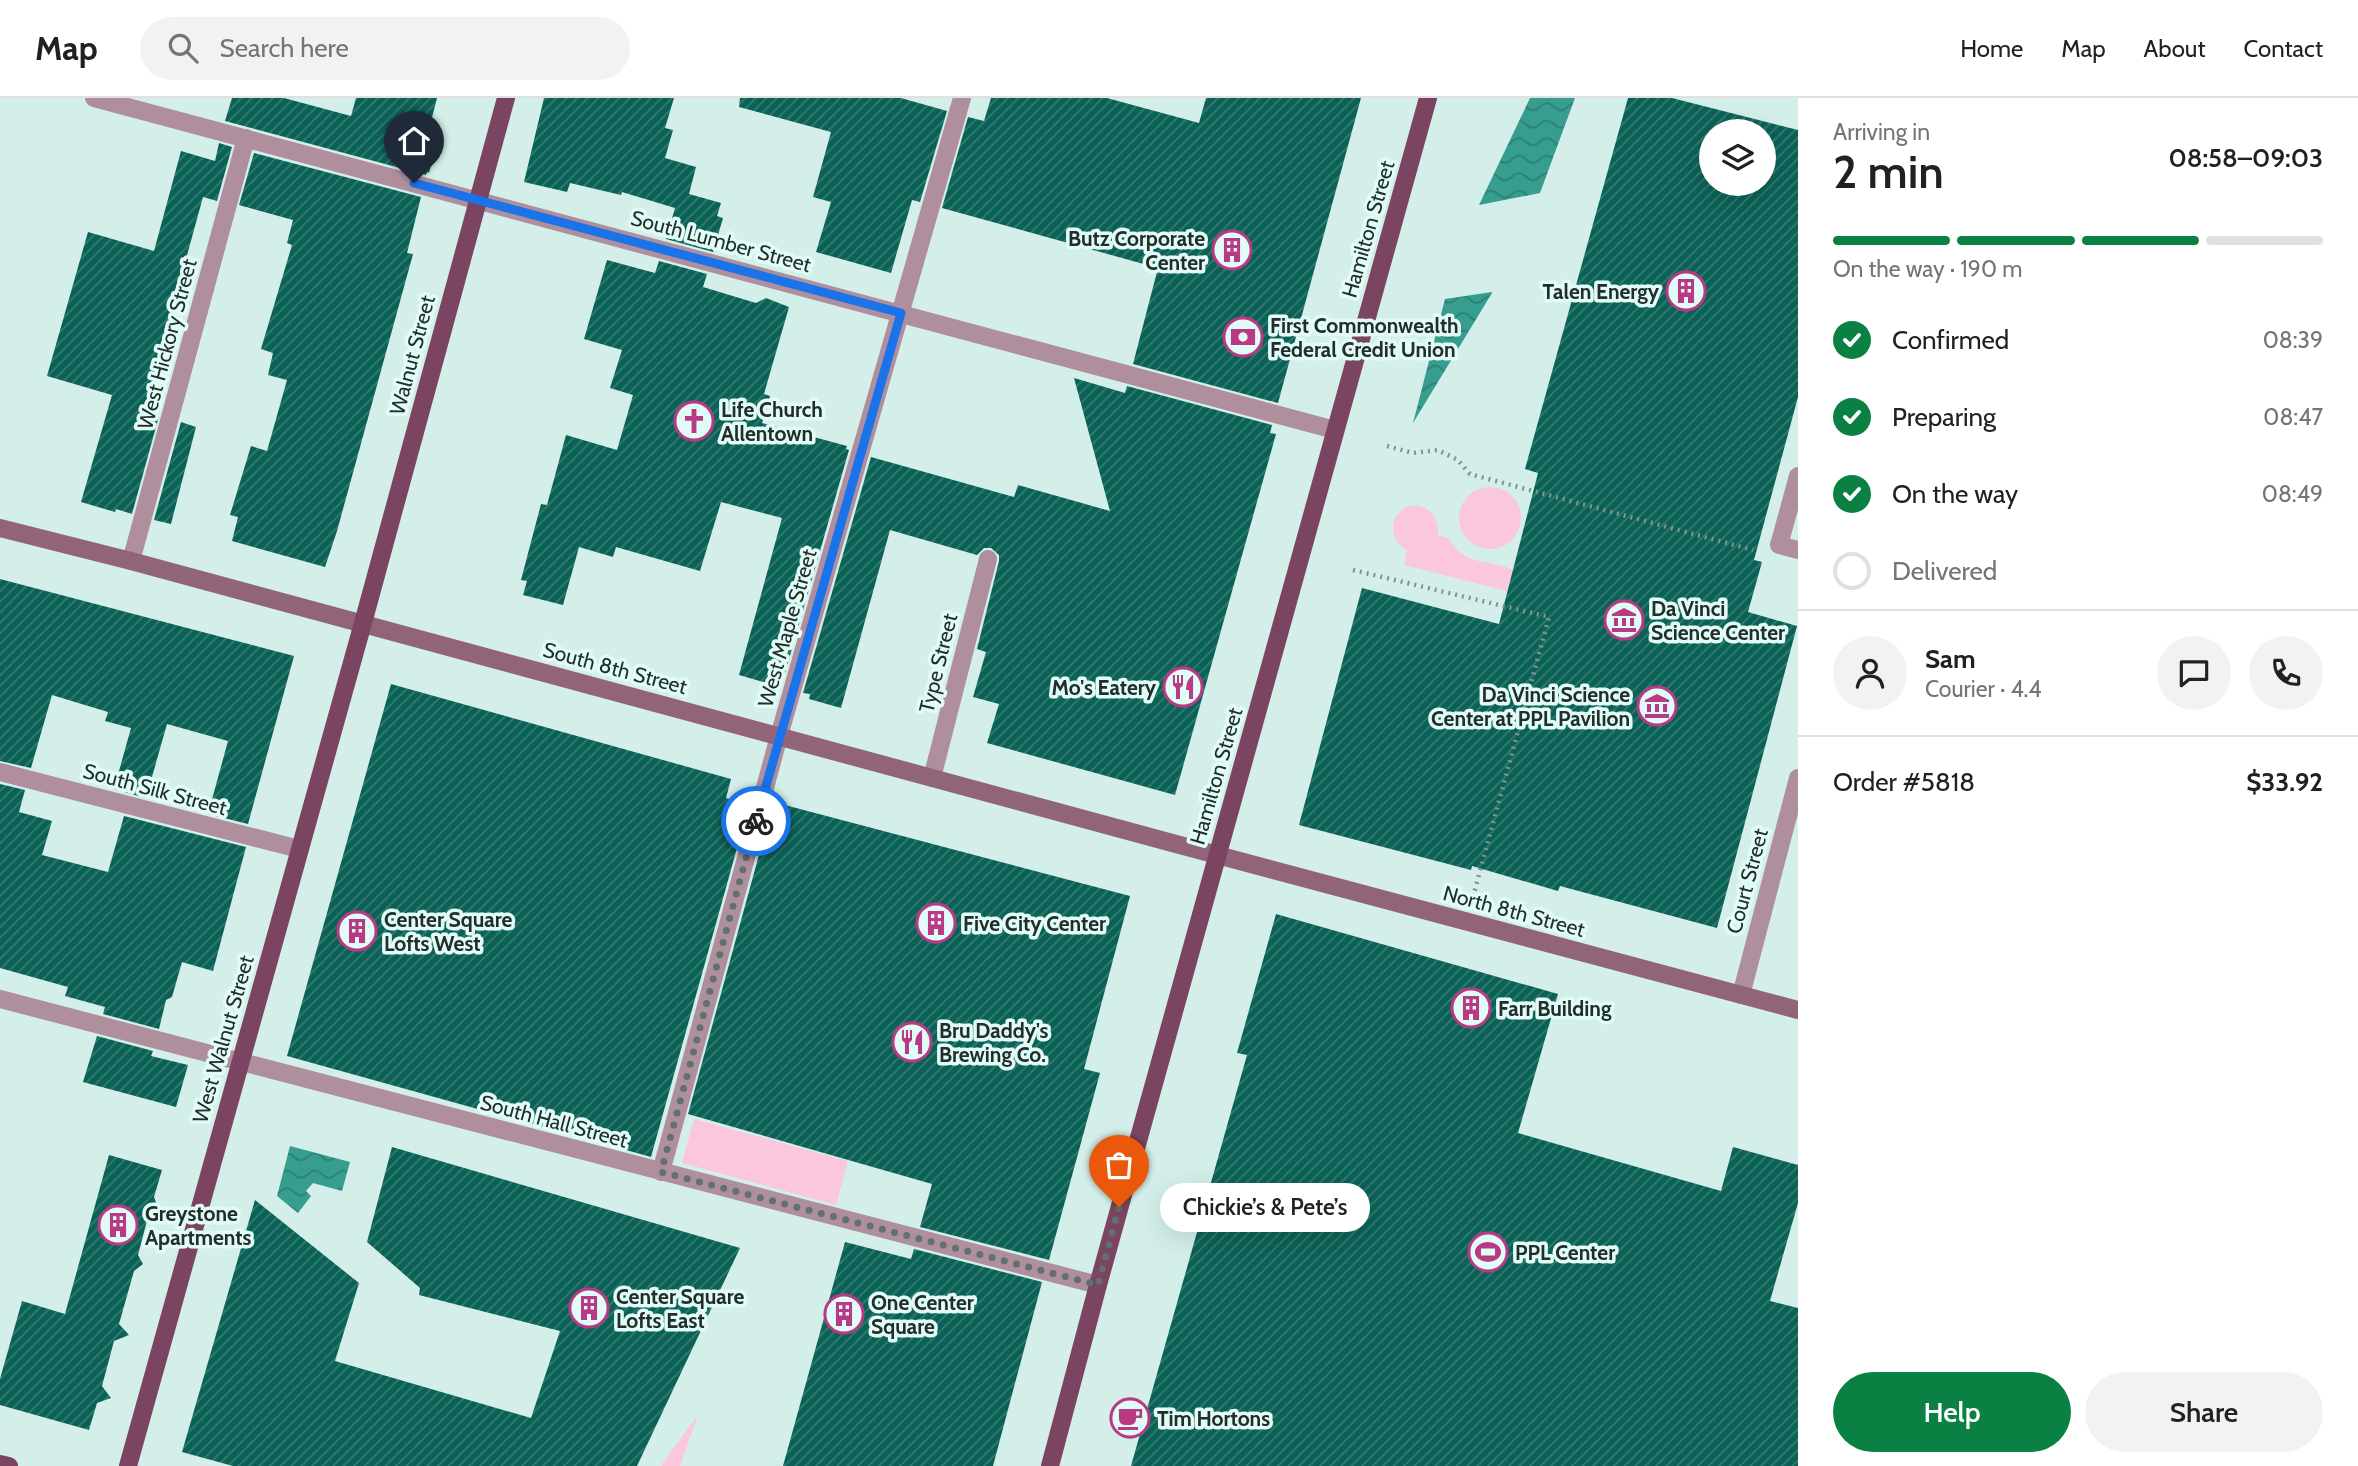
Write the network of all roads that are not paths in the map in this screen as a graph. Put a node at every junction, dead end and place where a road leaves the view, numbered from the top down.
1 (94, 98) edge
2 (506, 98) edge
3 (1428, 98) edge
4 (958, 99) edge
5 (246, 138) junction
6 (478, 200) junction
7 (901, 313) junction
8 (1335, 430) junction
9 (1798, 476) edge
10 (0, 528) edge
11 (1798, 550) edge
12 (988, 559) dead end
13 (131, 561) junction
14 (363, 623) junction
15 (779, 736) junction
16 (0, 772) edge
17 (932, 778) junction
18 (1798, 778) edge
19 (299, 849) junction
20 (1218, 856) junction
21 (1741, 995) junction
22 (0, 999) edge
23 (1798, 1010) edge
24 (240, 1062) junction
25 (661, 1172) junction
26 (1098, 1285) junction
27 (0, 1464) edge
28 (9, 1466) edge
29 (128, 1466) edge
30 (1050, 1466) edge

1 - 5 lane, South Lumber Street
2 - 6 main road, Walnut Street
3 - 8 main road, Hamilton Street
4 - 7 lane, West Maple Street
5 - 6 lane, South Lumber Street
5 - 13 lane, West Hickory Street
6 - 7 lane, South Lumber Street
6 - 14 main road, Walnut Street
7 - 8 lane, South Lumber Street
7 - 15 lane, West Maple Street
8 - 20 main road, Hamilton Street
9 - 11 lane
10 - 13 main road, South 8th Street
12 - 17 lane, Type Street
13 - 14 main road, South 8th Street
14 - 15 main road, South 8th Street
14 - 19 main road, West Walnut Street
15 - 17 main road, South 8th Street
15 - 25 lane, West Maple Street
16 - 19 lane, South Silk Street
17 - 20 main road, South 8th Street
18 - 21 lane, Court Street
19 - 24 main road, West Walnut Street
20 - 21 main road, North 8th Street
20 - 26 main road, Hamilton Street
21 - 23 main road, North 8th Street
22 - 24 lane, South Hall Street
24 - 25 lane, South Hall Street
24 - 29 main road, West Walnut Street
25 - 26 lane, South Hall Street
26 - 30 main road, Hamilton Street
27 - 28 main road

